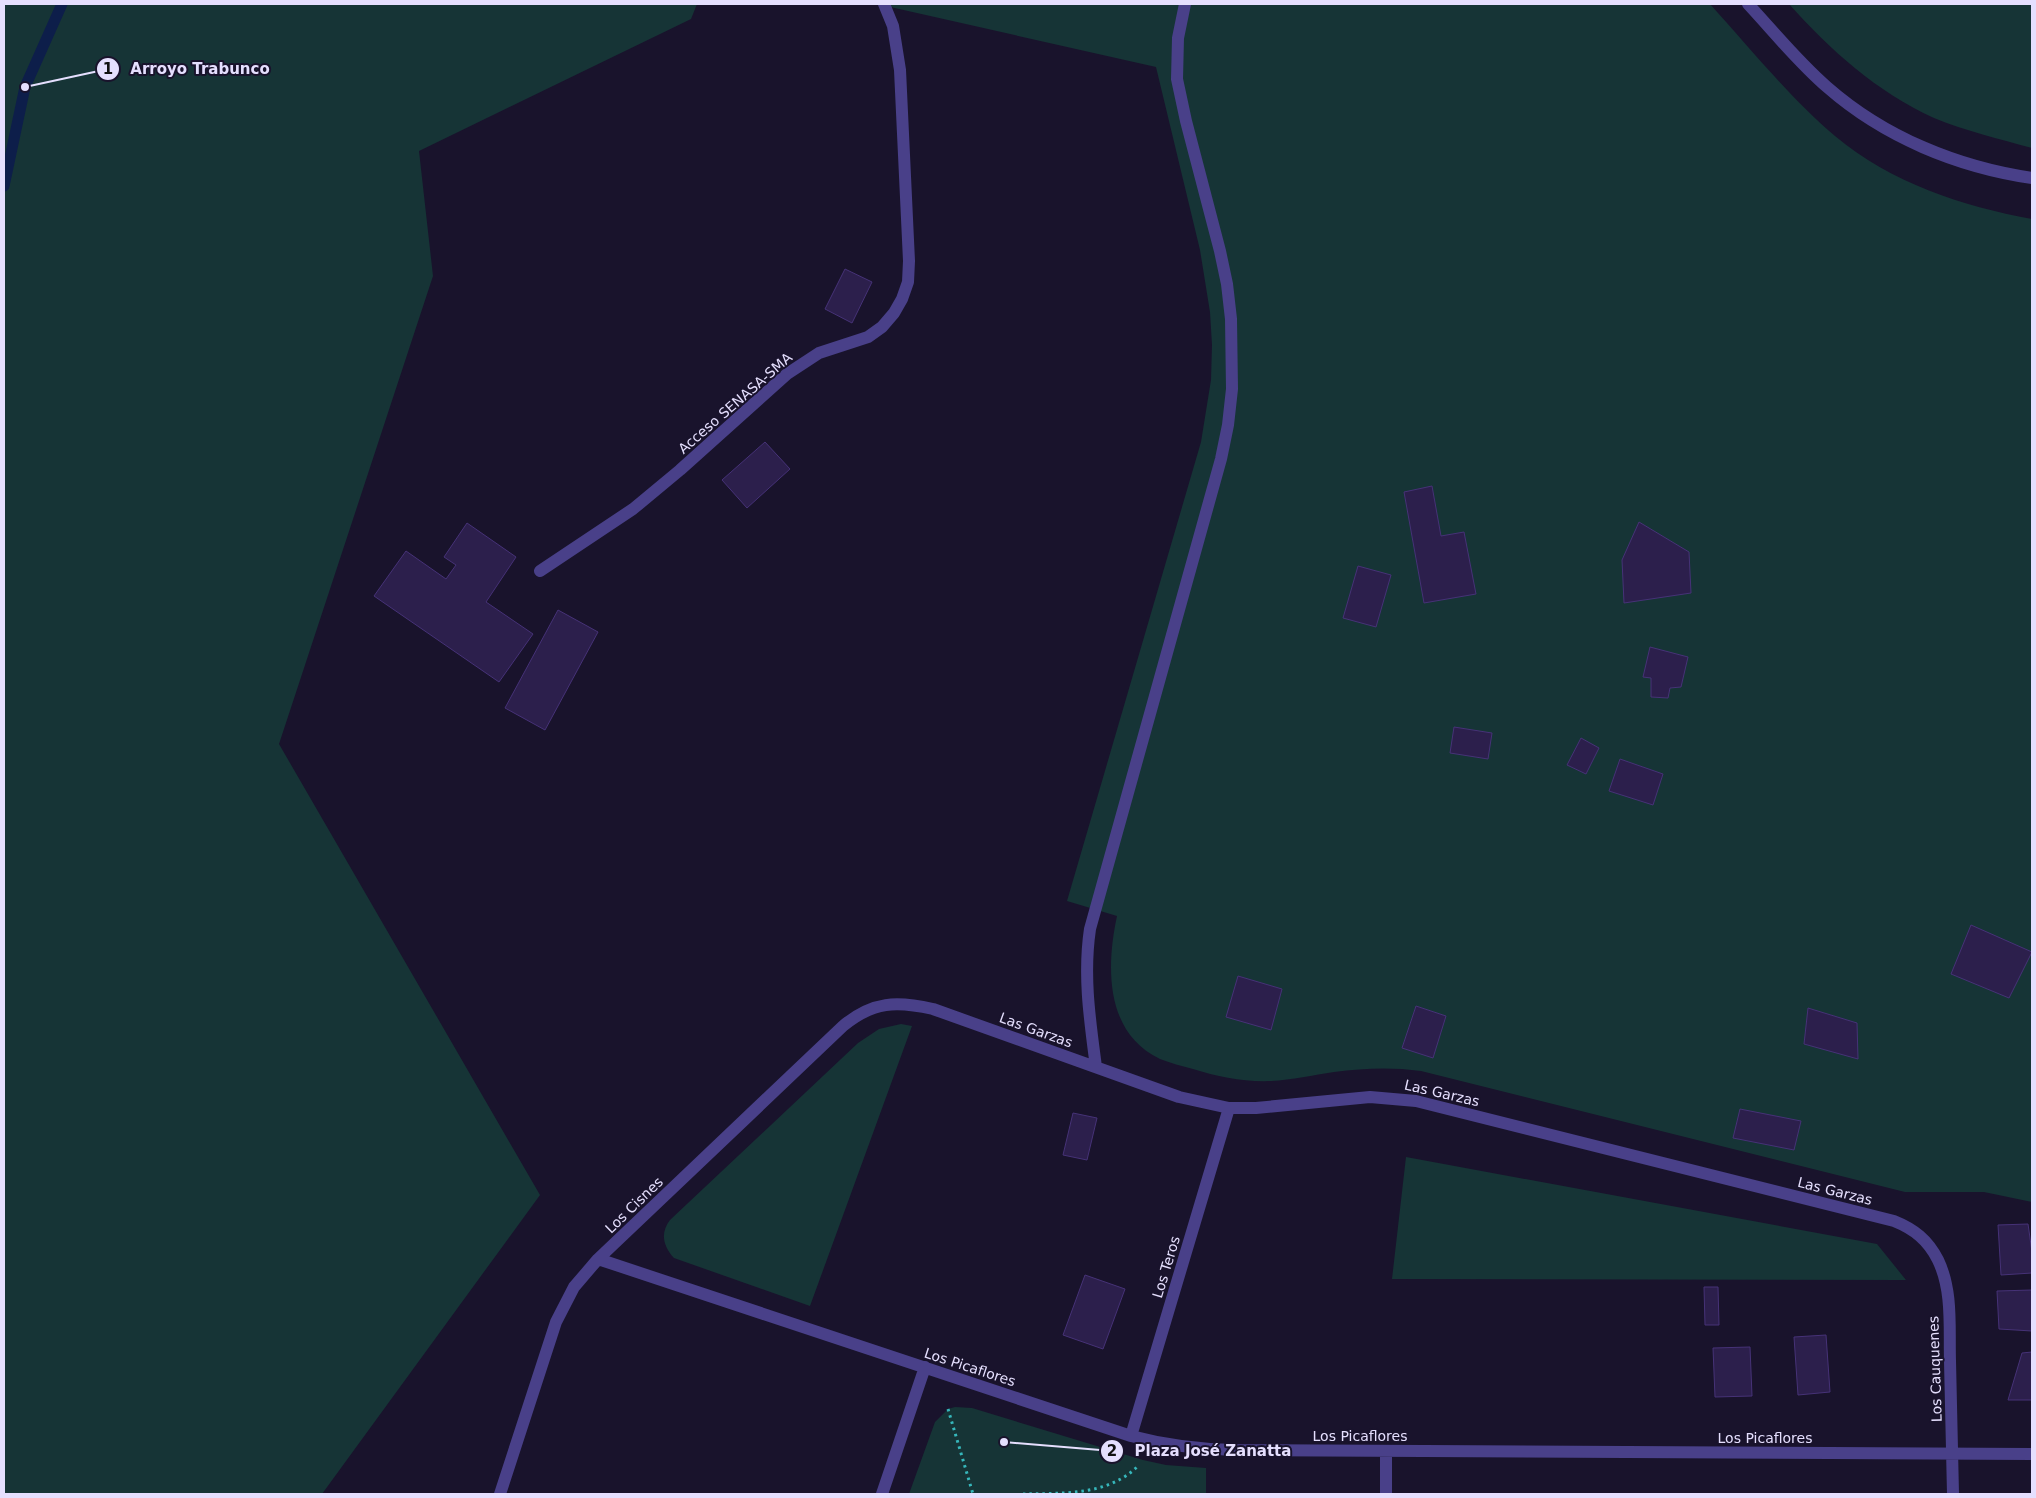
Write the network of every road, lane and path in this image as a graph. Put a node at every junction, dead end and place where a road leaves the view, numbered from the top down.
1 (884, 4) edge
2 (1185, 4) edge
3 (1748, 4) edge
4 (2032, 178) edge
5 (540, 571) dead end
6 (882, 1004) joint
7 (1096, 1067) junction
8 (1229, 1108) junction
9 (1930, 1247) joint
10 (598, 1259) junction
11 (925, 1367) junction
12 (948, 1409) dead end
13 (1131, 1436) junction
14 (1386, 1451) junction
15 (1952, 1454) junction
16 (2032, 1454) edge
17 (1143, 1460) dead end
18 (500, 1494) edge
19 (882, 1494) edge
20 (973, 1494) edge
21 (1023, 1494) edge
22 (1386, 1494) edge
23 (1954, 1494) edge

1 - 5 street, Acceso SENASA-SMA
2 - 7 street
3 - 4 street
6 - 7 street, Las Garzas
6 - 10 street, Los Cisnes
7 - 8 street, Las Garzas
8 - 9 street, Las Garzas
8 - 13 street, Los Teros
9 - 15 street, Los Cauquenes
10 - 11 street, Los Picaflores
10 - 18 street, Los Cisnes
11 - 13 street, Los Picaflores
11 - 19 street
12 - 20 path
13 - 14 street, Los Picaflores
14 - 15 street, Los Picaflores
14 - 22 street
15 - 16 street, Los Picaflores
15 - 23 street, Los Cauquenes
17 - 21 path

